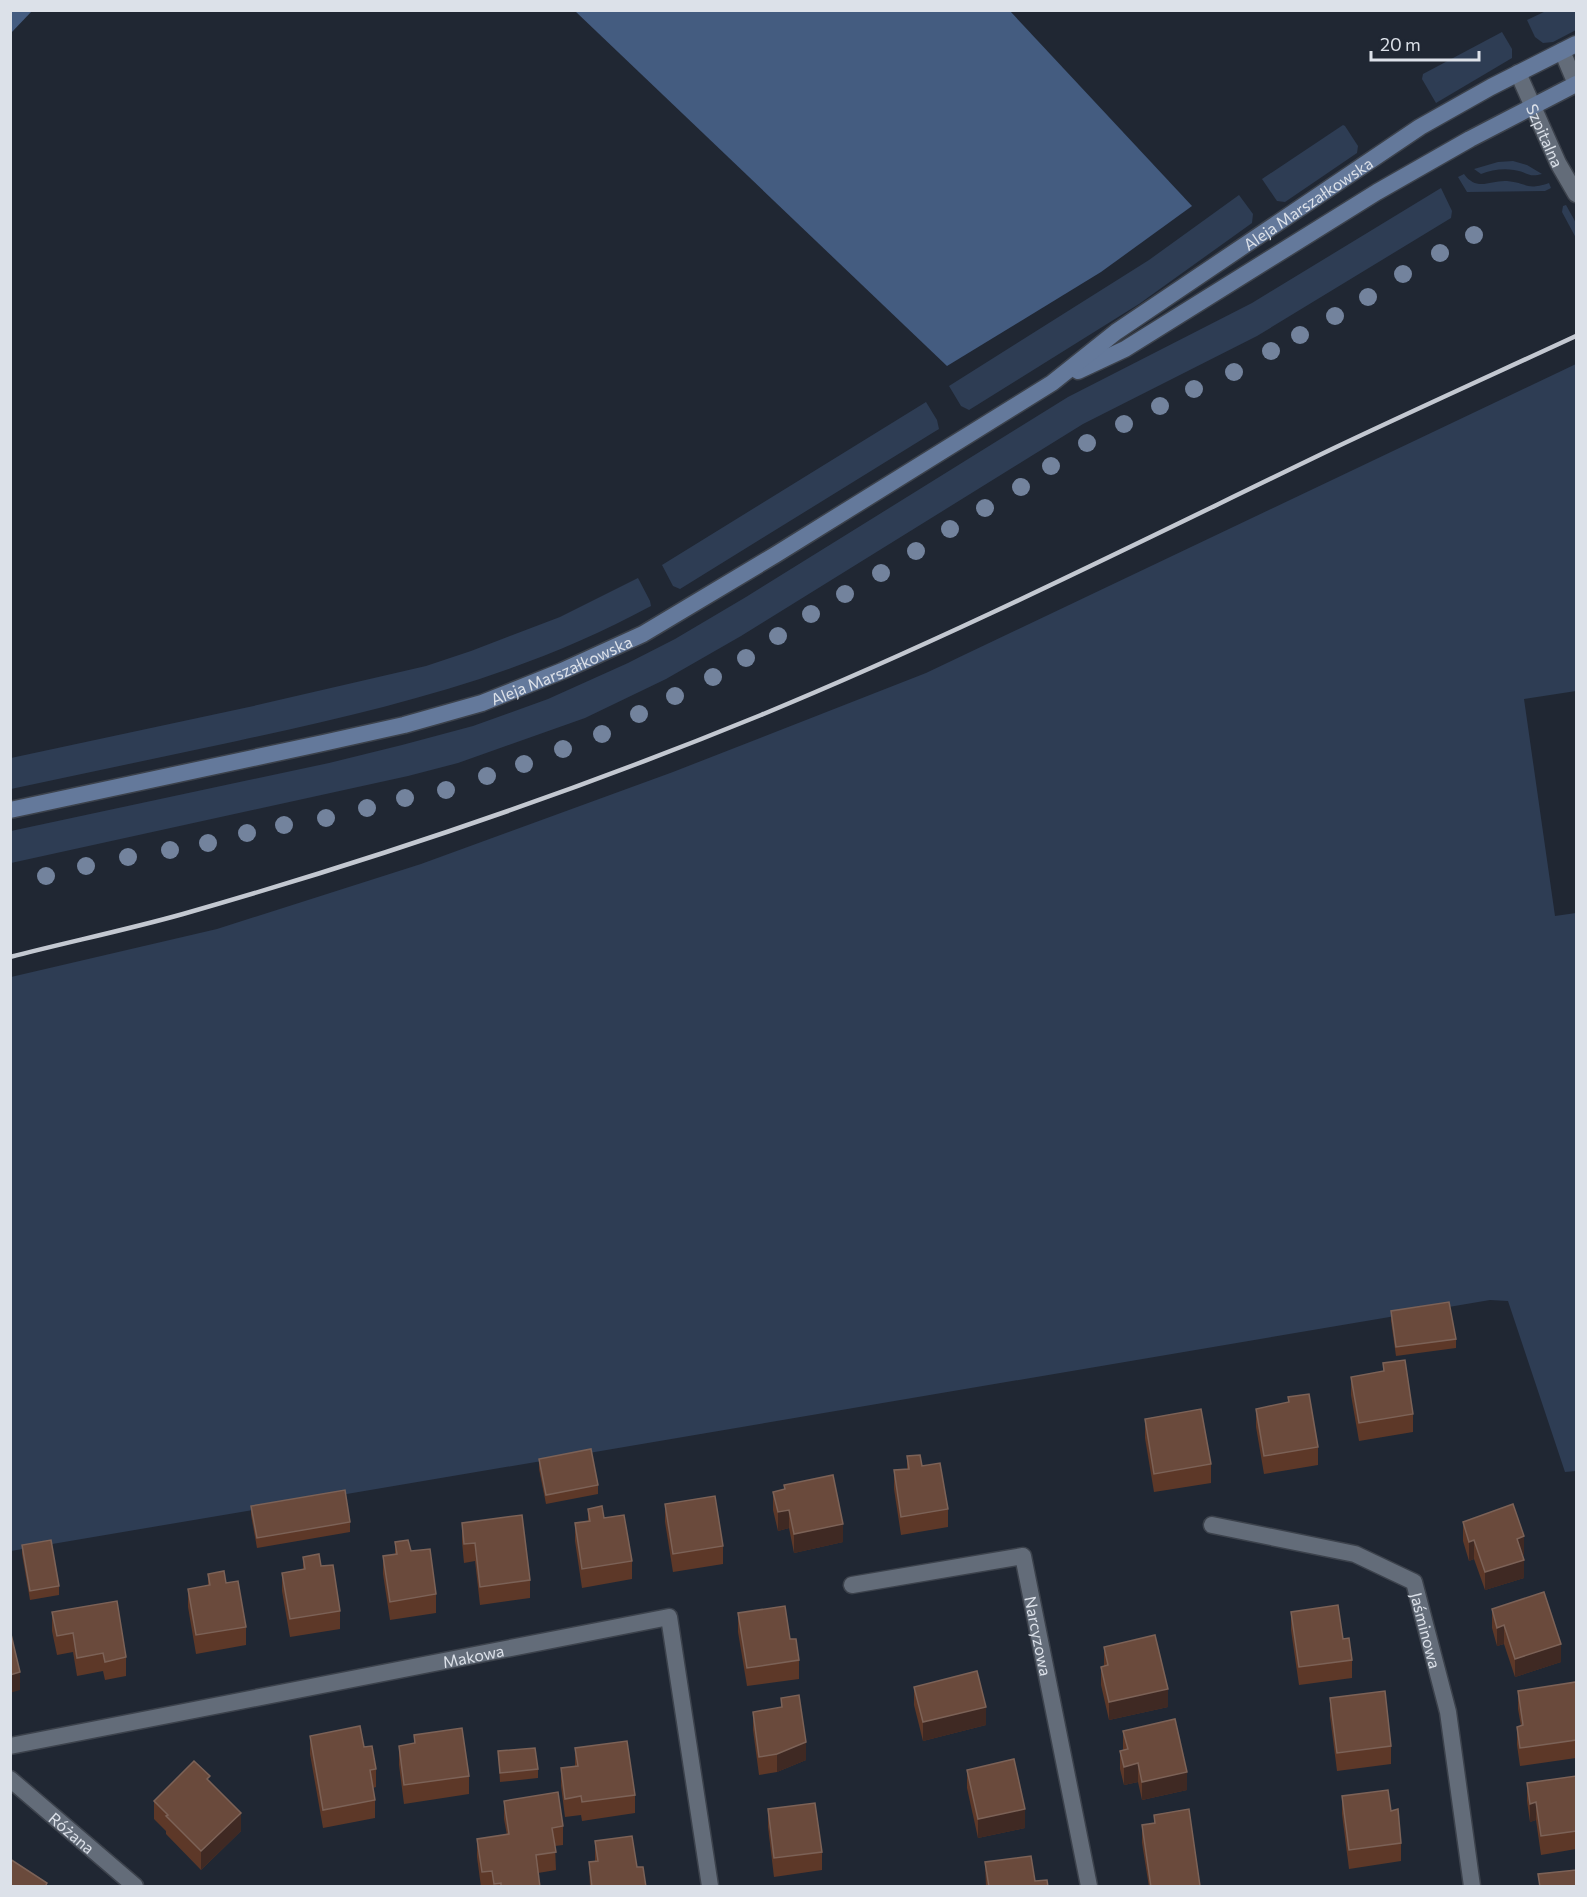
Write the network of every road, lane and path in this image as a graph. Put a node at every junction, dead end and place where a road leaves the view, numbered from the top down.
1 (1569, 47) edge
2 (1518, 73) junction
3 (1576, 84) edge
4 (1533, 105) junction
5 (1576, 194) edge
6 (1052, 382) junction
7 (10, 810) edge
8 (1212, 1525) dead end
9 (852, 1585) dead end
10 (10, 1746) edge
11 (10, 1779) edge
12 (135, 1887) edge
13 (710, 1887) edge
14 (1089, 1887) edge
15 (1472, 1887) edge

1 - 2 main road, Aleja Marszałkowska
1 - 3 street
2 - 4 street, Szpitalna
2 - 6 main road, Aleja Marszałkowska
3 - 4 main road, Aleja Marszałkowska
4 - 5 street, Szpitalna
4 - 6 main road, Aleja Marszałkowska
6 - 7 main road, Aleja Marszałkowska
8 - 15 street, Jaśminowa
9 - 14 street, Narcyzowa
10 - 13 street, Makowa
11 - 12 street, Różana

